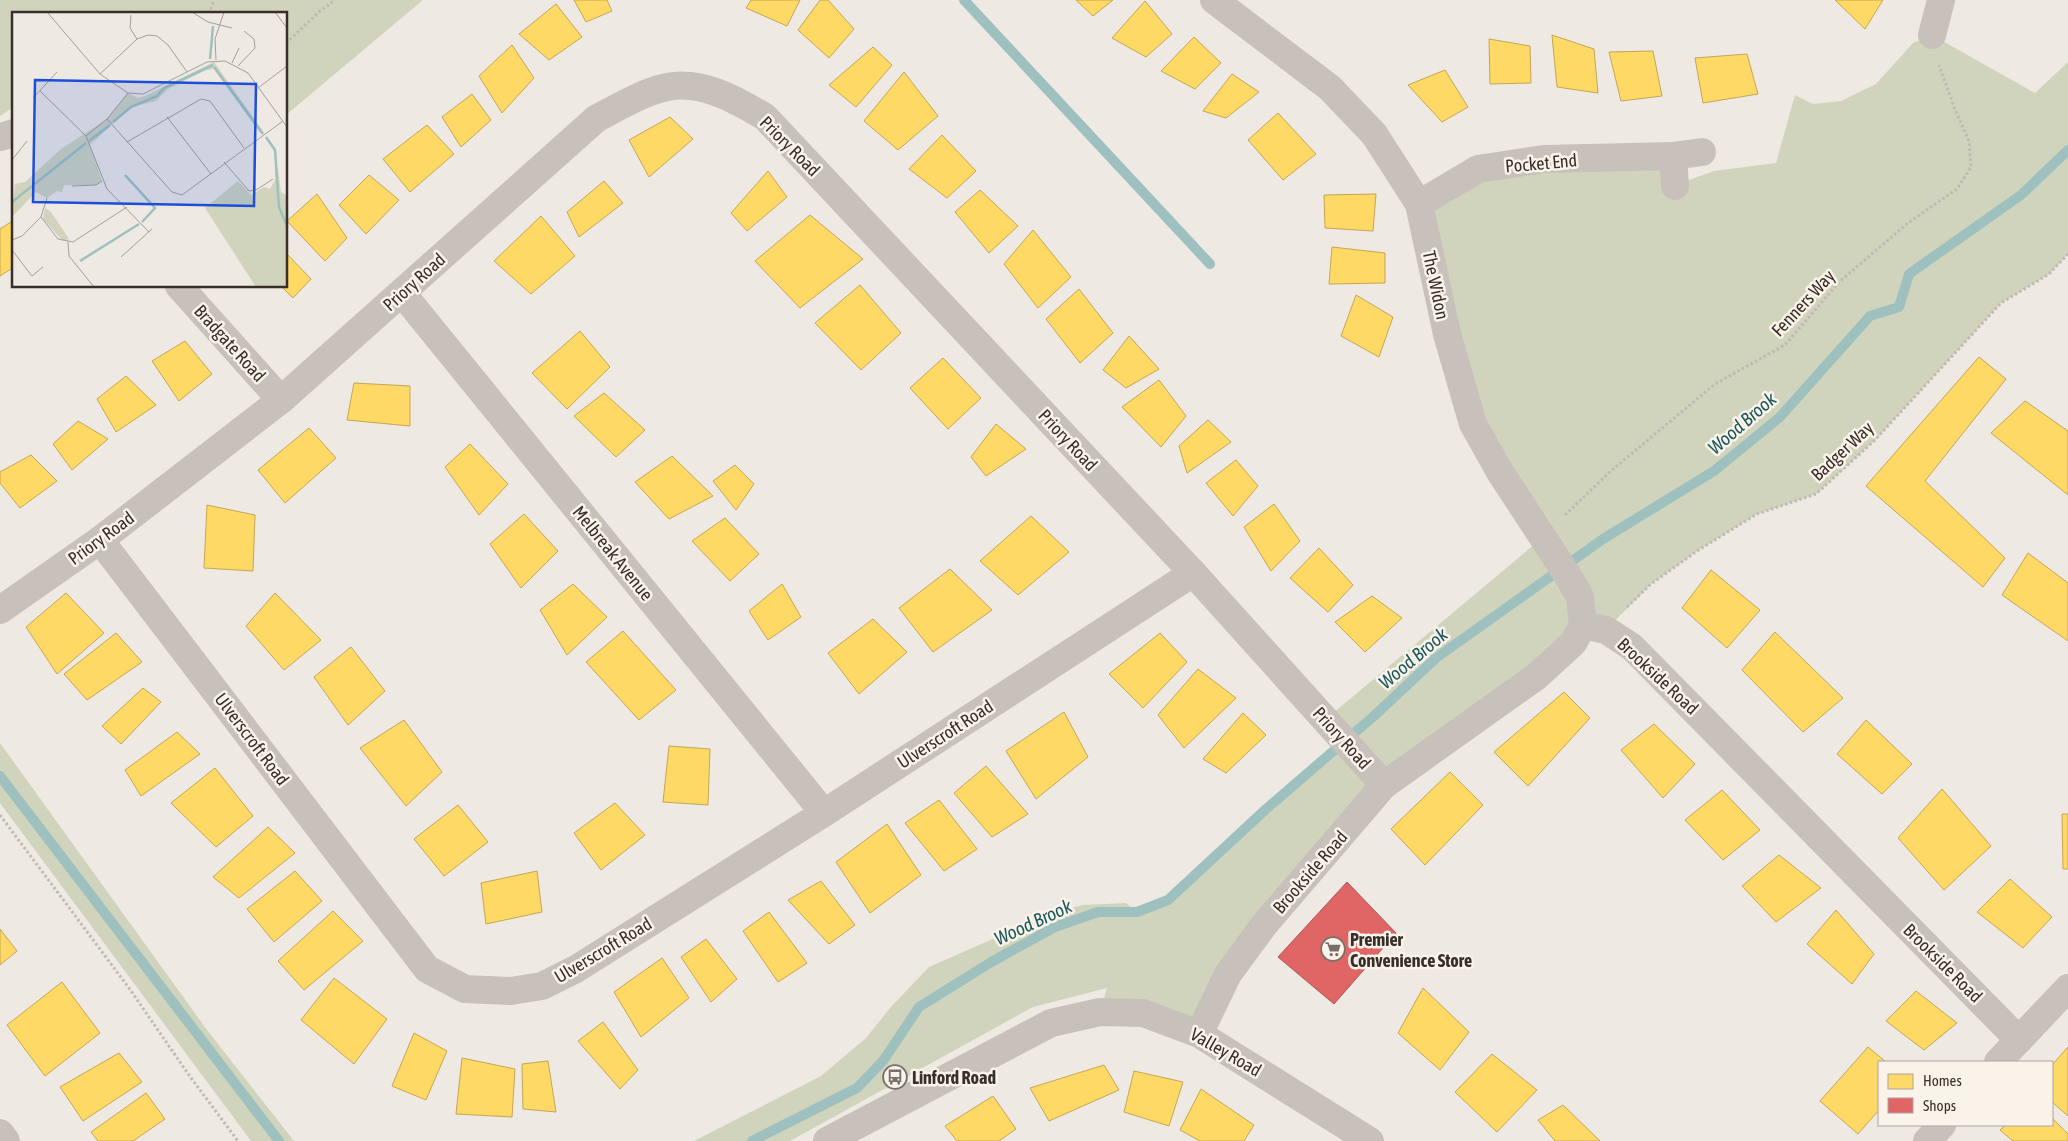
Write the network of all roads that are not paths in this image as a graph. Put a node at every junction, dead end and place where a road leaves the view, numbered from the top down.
1 (1214, 0) edge
2 (1941, 0) edge
3 (1932, 35) road end
4 (1702, 152) dead end
5 (1673, 156) junction
6 (1675, 186) dead end
7 (1419, 204) junction
8 (181, 288) edge
9 (402, 293) junction
10 (281, 400) junction
11 (100, 540) junction
12 (1193, 573) junction
13 (0, 610) edge
14 (1594, 627) junction
15 (1384, 785) junction
16 (824, 813) junction
17 (2068, 988) edge
18 (1199, 1034) junction
19 (2019, 1040) junction
20 (1999, 1061) edge
21 (1941, 1126) edge
22 (0, 1134) edge
23 (6, 1141) edge
24 (827, 1141) edge
25 (1370, 1141) edge
26 (1927, 1141) edge

1 - 7 street, The Widon
2 - 3 street
4 - 5 street, Pocket End
5 - 6 street
5 - 7 street, Pocket End
7 - 14 street, The Widon
8 - 10 street, Bradgate Road
9 - 10 street, Priory Road
9 - 12 street, Priory Road
9 - 16 street, Melbreak Avenue
10 - 11 street, Priory Road
11 - 13 street, Priory Road
11 - 16 street, Ulverscroft Road
12 - 15 street, Priory Road
12 - 16 street, Ulverscroft Road
14 - 15 street, Brookside Road
14 - 19 street, Brookside Road
15 - 18 street, Brookside Road
17 - 19 street
18 - 24 street, Valley Road
18 - 25 street, Valley Road
19 - 20 street
21 - 26 street
22 - 23 street

